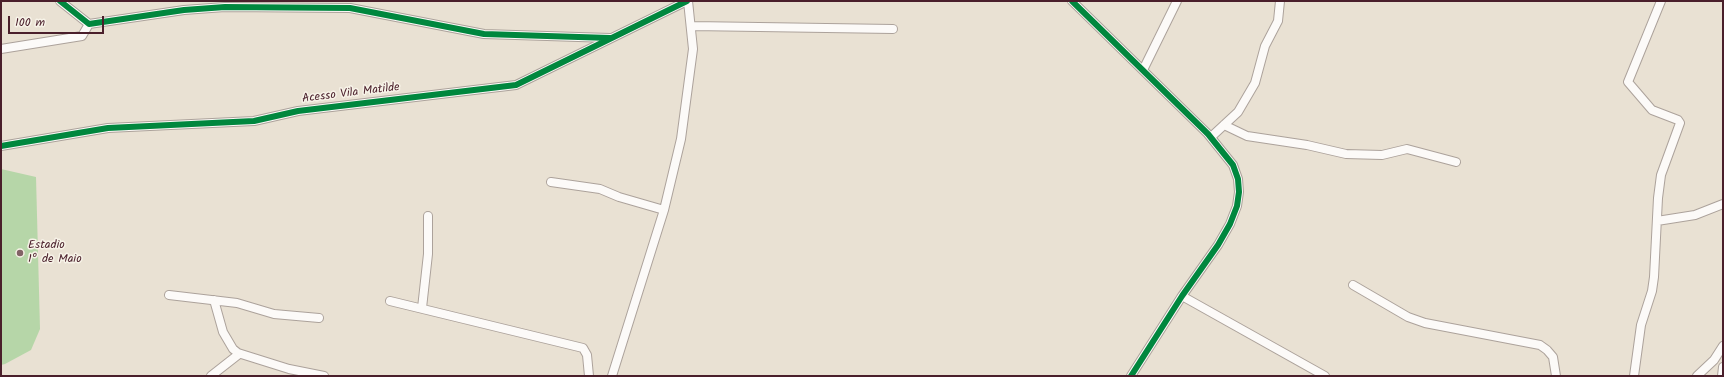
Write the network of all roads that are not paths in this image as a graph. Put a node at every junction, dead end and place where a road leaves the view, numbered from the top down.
1 (60, 1) edge
2 (687, 1) edge
3 (1072, 1) edge
4 (1177, 1) edge
5 (1280, 1) edge
6 (1661, 1) edge
7 (89, 24) junction
8 (692, 26) junction
9 (892, 29) dead end
10 (611, 38) junction
11 (1, 49) edge
12 (1142, 70) junction
13 (1224, 125) junction
14 (1211, 137) junction
15 (1, 146) edge
16 (1456, 162) dead end
17 (551, 182) dead end
18 (1723, 204) edge
19 (664, 210) junction
20 (428, 216) dead end
21 (1657, 221) junction
22 (1353, 285) dead end
23 (169, 295) dead end
24 (1182, 296) junction
25 (214, 300) junction
26 (390, 301) dead end
27 (422, 308) junction
28 (319, 318) dead end
29 (1723, 346) edge
30 (239, 354) junction
31 (1723, 367) edge
32 (1723, 371) edge
33 (287, 373) edge
34 (211, 376) edge
35 (324, 376) edge
36 (589, 376) edge
37 (612, 376) edge
38 (1131, 376) edge
39 (1325, 376) edge
40 (1556, 376) edge
41 (1634, 376) edge
42 (1697, 376) edge
43 (1722, 376) edge

1 - 7 street
2 - 8 street
2 - 10 street, Acesso Vila Matilde
3 - 12 street
4 - 12 street
5 - 13 street
6 - 21 street
7 - 10 street
7 - 11 street
8 - 9 street
8 - 19 street
10 - 15 street, Acesso Vila Matilde
12 - 14 street
13 - 14 street
13 - 16 street
14 - 24 street
17 - 19 street
18 - 21 street
19 - 37 street
20 - 27 street
21 - 41 street
22 - 40 street
23 - 25 street
24 - 38 street
24 - 39 street
25 - 28 street
25 - 30 street
26 - 27 street
27 - 36 street
29 - 42 street
30 - 33 street
30 - 34 street
31 - 32 street
32 - 43 street
33 - 35 street

